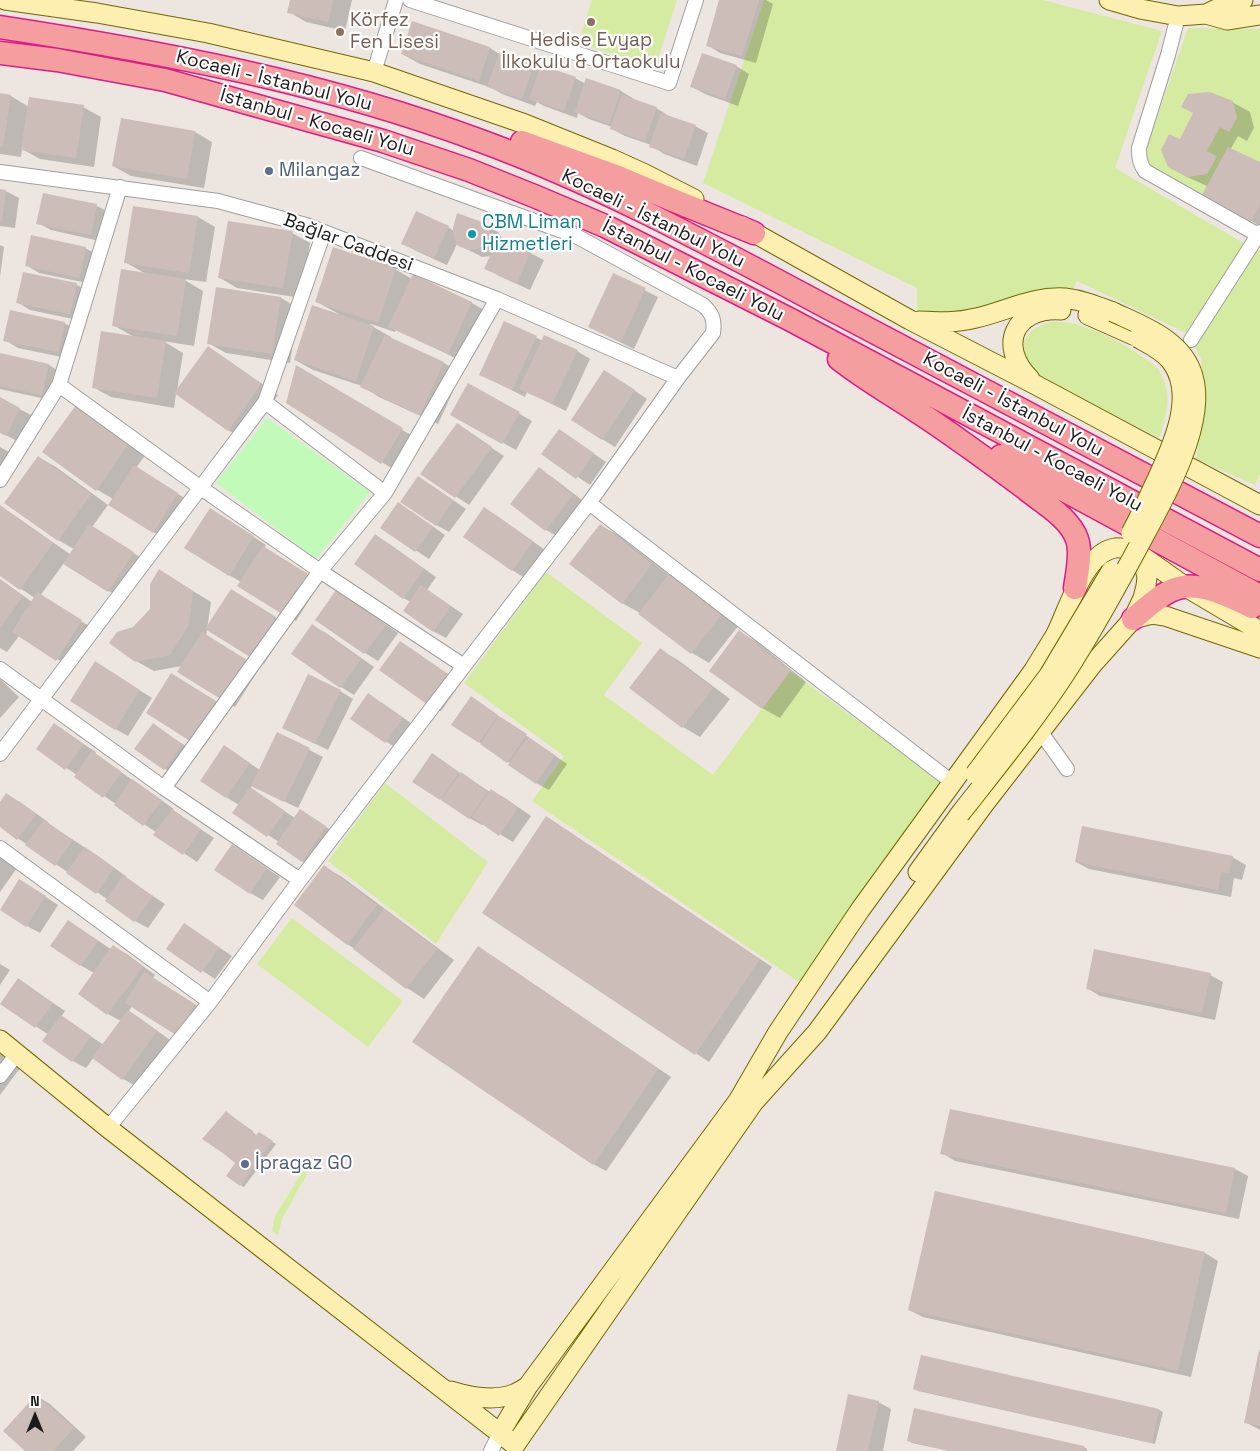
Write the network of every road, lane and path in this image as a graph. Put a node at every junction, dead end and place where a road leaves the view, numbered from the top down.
1 (5, 0) edge
2 (396, 0) edge
3 (410, 0) edge
4 (696, 0) edge
5 (1109, 0) edge
6 (1243, 0) edge
7 (1206, 14) junction
8 (1260, 15) edge
9 (1178, 16) junction
10 (0, 27) edge
11 (0, 53) edge
12 (374, 72) junction
13 (433, 124) junction
14 (361, 158) dead end
15 (0, 172) edge
16 (120, 187) junction
17 (324, 232) junction
18 (754, 233) junction
19 (1259, 234) edge
20 (497, 299) junction
21 (910, 320) junction
22 (795, 322) junction
23 (1191, 340) dead end
24 (678, 378) junction
25 (1034, 384) junction
26 (59, 385) junction
27 (265, 402) junction
28 (916, 411) junction
29 (0, 480) edge
30 (201, 488) junction
31 (385, 493) junction
32 (589, 503) junction
33 (1260, 505) edge
34 (1260, 536) edge
35 (1136, 553) junction
36 (1260, 570) edge
37 (320, 571) junction
38 (1186, 587) junction
39 (1076, 588) junction
40 (1260, 596) edge
41 (1260, 611) edge
42 (1133, 619) junction
43 (1260, 631) edge
44 (1260, 648) edge
45 (464, 666) junction
46 (0, 669) edge
47 (42, 700) junction
48 (1040, 731) junction
49 (0, 754) edge
50 (1068, 769) dead end
51 (952, 782) junction
52 (164, 788) junction
53 (955, 810) junction
54 (0, 848) edge
55 (300, 880) junction
56 (210, 1002) junction
57 (0, 1040) edge
58 (20, 1056) junction
59 (0, 1076) edge
60 (745, 1102) junction
61 (108, 1128) junction
62 (528, 1386) junction
63 (442, 1388) junction
64 (500, 1433) junction
65 (514, 1448) edge
66 (491, 1451) edge

1 - 12 main road
2 - 12 street
3 - 4 street
5 - 9 main road
6 - 7 main road
7 - 8 main road
7 - 9 main road
9 - 19 street
10 - 13 highway, Kocaeli - İstanbul Yolu
11 - 22 highway, İstanbul - Kocaeli Yolu
12 - 18 main road
13 - 18 highway
13 - 34 highway, Kocaeli - İstanbul Yolu
14 - 24 street
15 - 16 street, Bağlar Caddesi
16 - 17 street, Bağlar Caddesi
16 - 26 street
17 - 20 street, Bağlar Caddesi
17 - 27 street
18 - 21 main road
19 - 23 street
20 - 24 street, Bağlar Caddesi
20 - 31 street
21 - 25 main road
21 - 53 main road, bridge
22 - 28 highway
22 - 36 highway, İstanbul - Kocaeli Yolu
24 - 32 street
25 - 33 main road
25 - 53 main road, bridge
26 - 29 street
26 - 30 street
27 - 30 street
27 - 31 street
28 - 39 highway
28 - 40 highway
30 - 37 street
30 - 47 street
31 - 37 street
32 - 45 street
32 - 51 street
35 - 38 main road
35 - 39 main road
35 - 42 main road
37 - 45 street
37 - 52 street
38 - 41 highway
38 - 42 highway
38 - 43 main road
39 - 51 main road
42 - 44 main road
42 - 48 main road
45 - 55 street
46 - 47 street
47 - 49 street
47 - 52 street
48 - 50 street
48 - 60 main road
51 - 60 main road
52 - 55 street
53 - 60 main road
54 - 56 street
55 - 56 street
56 - 61 street
57 - 58 main road
58 - 59 street
58 - 61 main road
60 - 62 main road
60 - 65 main road
61 - 63 main road
62 - 63 main road
62 - 64 main road
63 - 64 main road
64 - 65 main road
64 - 66 street

